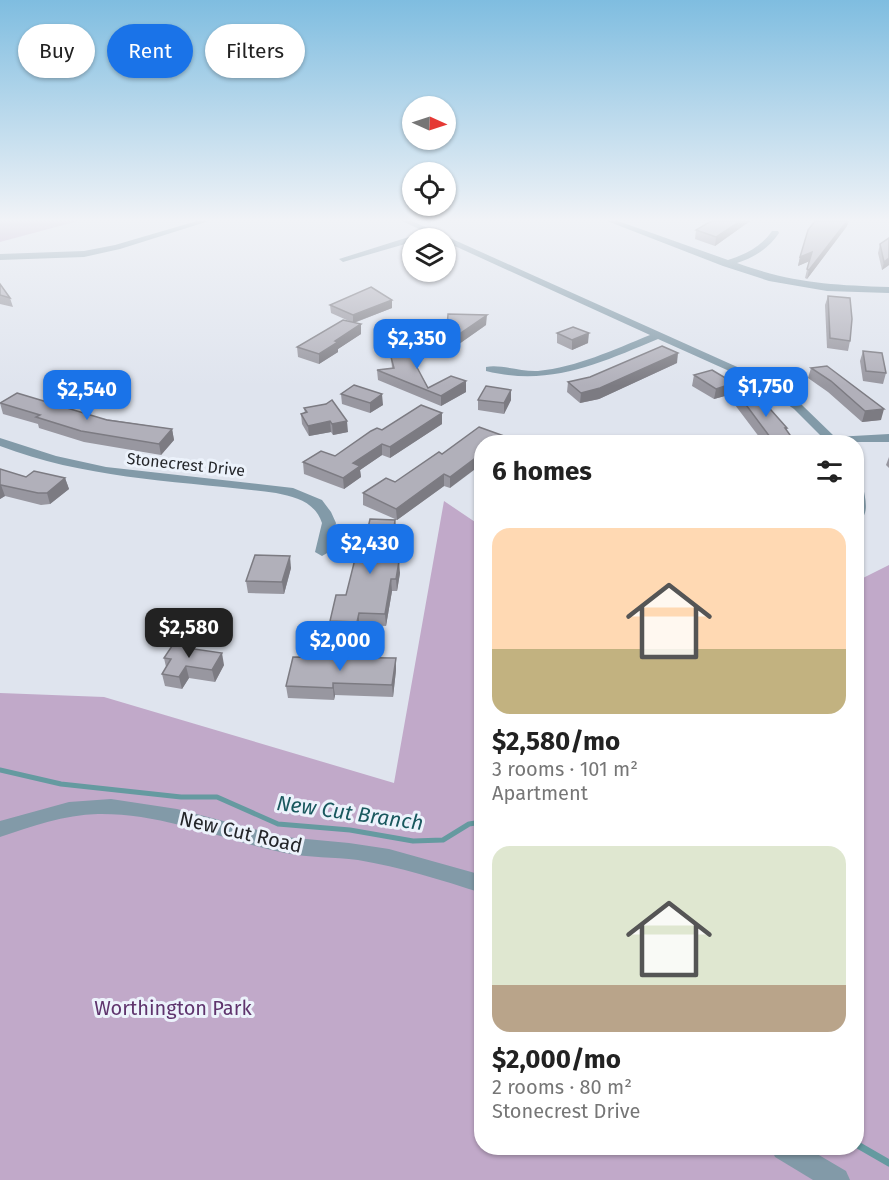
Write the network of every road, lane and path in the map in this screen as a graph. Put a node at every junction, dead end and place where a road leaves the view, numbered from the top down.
1 (529, 276) edge
2 (763, 276) edge
3 (889, 290) edge
4 (659, 335) junction
5 (490, 369) dead end
6 (826, 435) edge
7 (889, 438) edge
8 (864, 440) edge
9 (4, 447) edge
10 (322, 552) dead end
11 (0, 829) edge
12 (474, 882) edge
13 (796, 1155) edge
14 (837, 1180) edge

1 - 4 street
2 - 3 street
4 - 5 street
4 - 6 street
7 - 8 street
9 - 10 street, Stonecrest Drive
11 - 12 street, New Cut Road
13 - 14 street

